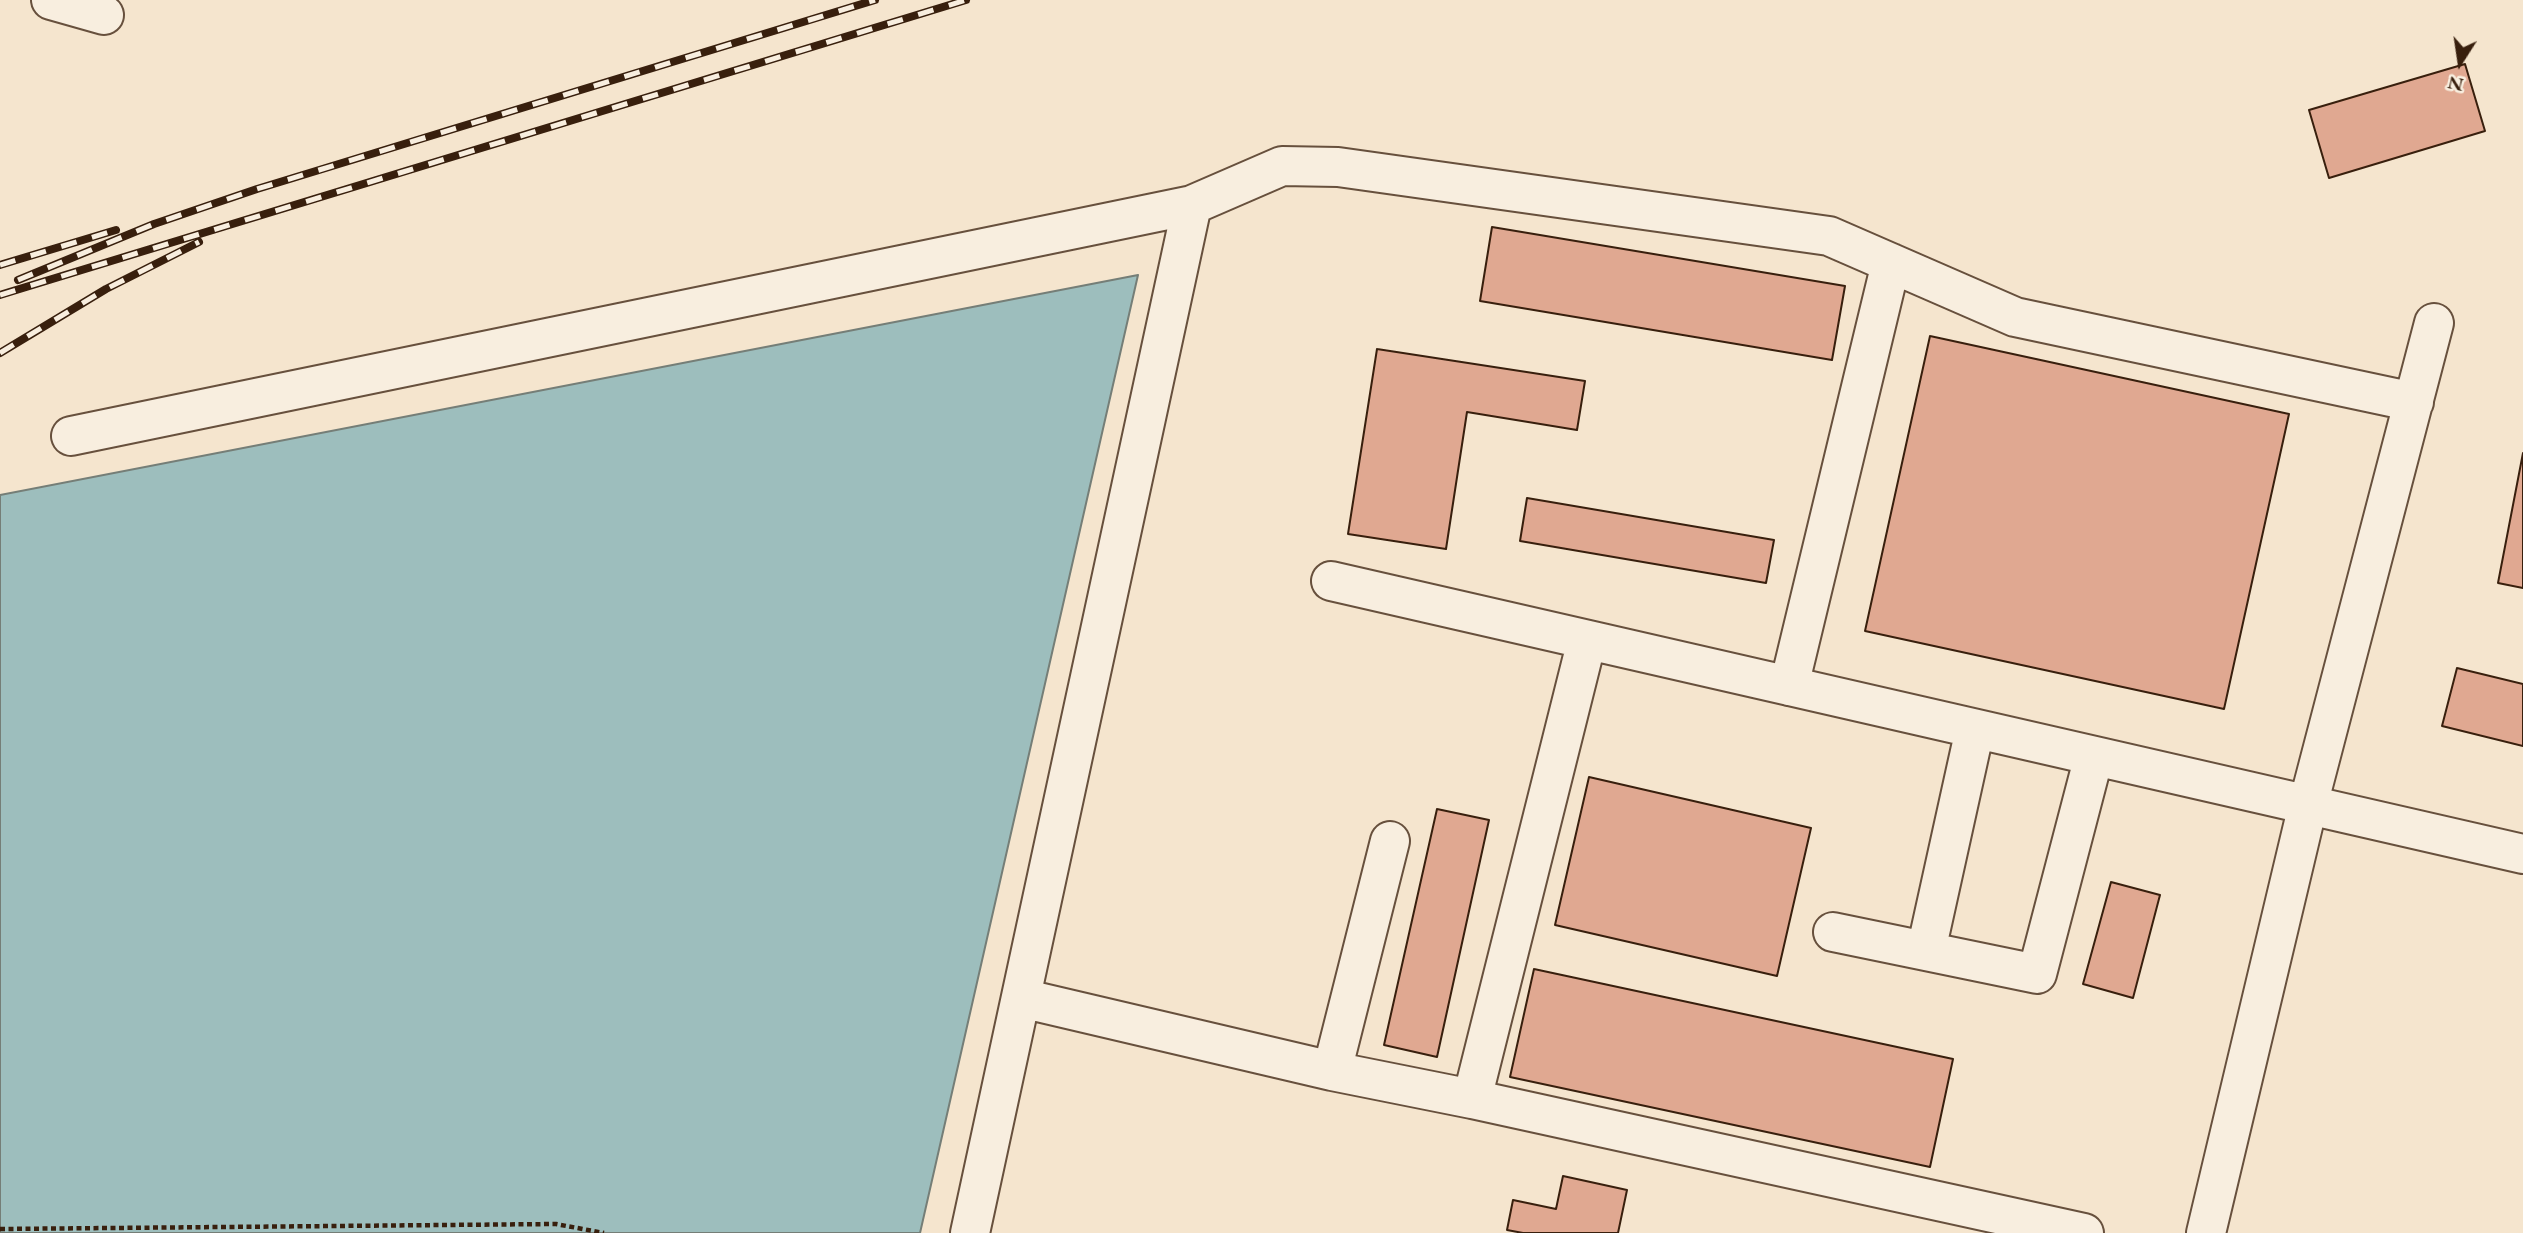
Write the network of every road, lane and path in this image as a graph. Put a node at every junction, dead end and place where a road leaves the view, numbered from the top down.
1 (51, 0) edge
2 (104, 15) dead end
3 (1192, 205) junction
4 (1891, 264) junction
5 (2434, 323) dead end
6 (2414, 402) junction
7 (71, 436) dead end
8 (1331, 581) dead end
9 (1587, 640) junction
10 (1790, 686) junction
11 (1975, 729) junction
12 (2094, 756) junction
13 (2308, 805) junction
14 (1390, 841) dead end
15 (2523, 854) edge
16 (1833, 932) dead end
17 (1926, 951) junction
18 (1021, 998) junction
19 (1332, 1071) junction
20 (1472, 1100) junction
21 (0, 1229) edge
22 (604, 1233) edge
23 (970, 1233) edge
24 (2084, 1233) edge
25 (2206, 1233) edge

1 - 2 lane
3 - 4 lane
3 - 7 lane
3 - 18 lane
4 - 6 lane
4 - 10 lane
5 - 6 lane
6 - 13 lane
8 - 9 lane
9 - 10 lane
9 - 20 lane
10 - 11 lane
11 - 12 lane
11 - 17 lane
12 - 13 lane
12 - 17 lane
13 - 15 lane
13 - 25 lane
14 - 19 lane
16 - 17 lane
18 - 19 lane
18 - 23 lane
19 - 20 lane
20 - 24 lane
21 - 22 path

